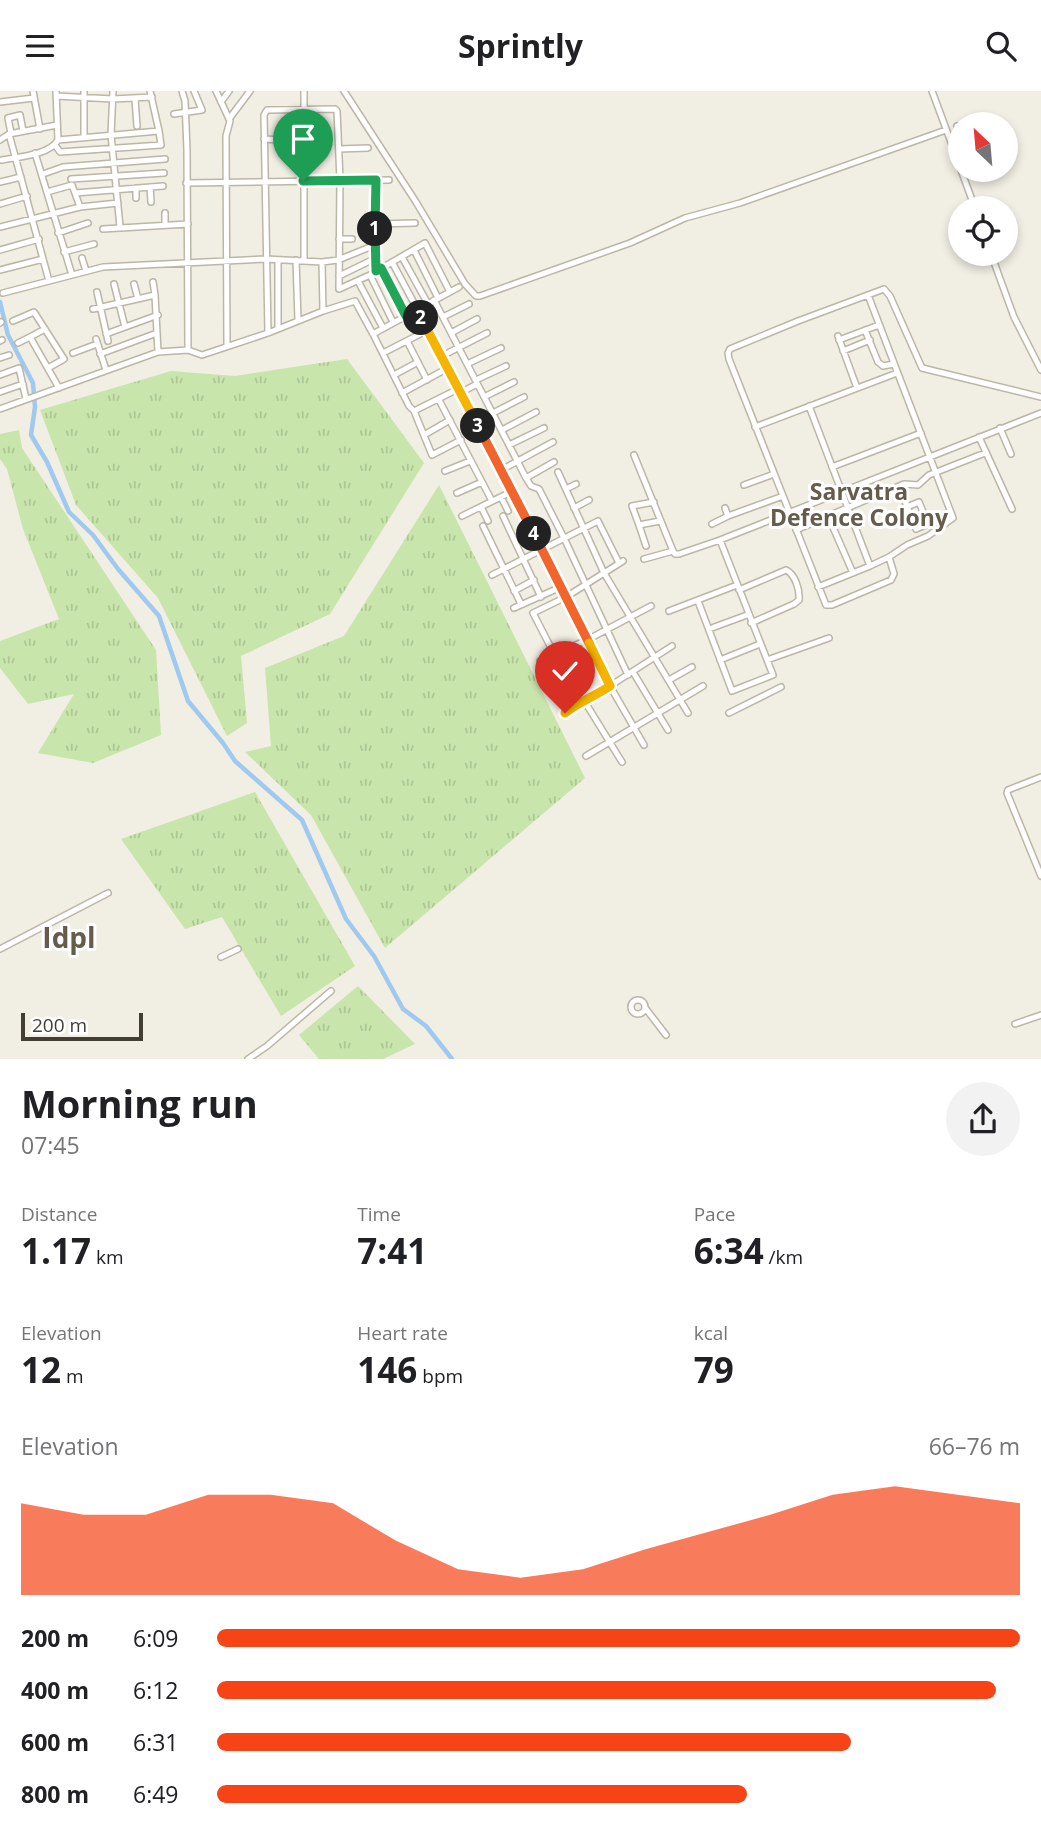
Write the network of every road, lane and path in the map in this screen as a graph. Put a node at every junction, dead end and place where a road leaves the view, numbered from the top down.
1 (12, 91) edge
2 (113, 91) edge
3 (194, 91) edge
4 (216, 91) edge
5 (229, 91) edge
6 (250, 91) edge
7 (304, 91) edge
8 (344, 91) edge
9 (932, 91) edge
10 (56, 93) edge
11 (182, 93) edge
12 (34, 94) edge
13 (84, 94) edge
14 (151, 94) edge
15 (113, 99) junction
16 (135, 99) junction
17 (13, 101) junction
18 (0, 102) edge
19 (221, 102) junction
20 (254, 110) dead end
21 (304, 110) junction
22 (264, 111) junction
23 (185, 113) junction
24 (174, 114) dead end
25 (229, 119) junction
26 (57, 125) junction
27 (137, 126) dead end
28 (40, 129) junction
29 (946, 129) junction
30 (23, 131) junction
31 (159, 131) junction
32 (10, 133) junction
33 (948, 134) edge
34 (111, 135) junction
35 (285, 135) dead end
36 (84, 137) junction
37 (264, 139) junction
38 (0, 140) edge
39 (56, 143) junction
40 (368, 148) dead end
41 (112, 149) junction
42 (339, 149) junction
43 (35, 153) junction
44 (16, 157) junction
45 (165, 159) dead end
46 (2, 160) edge
47 (113, 162) junction
48 (164, 173) dead end
49 (43, 174) junction
50 (116, 176) junction
51 (21, 177) junction
52 (71, 179) dead end
53 (340, 180) junction
54 (376, 180) junction
55 (389, 180) dead end
56 (265, 181) junction
57 (303, 181) junction
58 (0, 182) edge
59 (226, 182) junction
60 (186, 183) junction
61 (163, 186) dead end
62 (150, 187) junction
63 (136, 188) junction
64 (117, 189) junction
65 (47, 192) junction
66 (75, 193) junction
67 (27, 196) junction
68 (136, 198) dead end
69 (151, 202) dead end
70 (0, 204) edge
71 (118, 204) junction
72 (80, 207) junction
73 (53, 213) junction
74 (165, 213) dead end
75 (33, 218) junction
76 (88, 223) dead end
77 (415, 223) dead end
78 (188, 224) junction
79 (375, 224) junction
80 (165, 225) junction
81 (0, 227) edge
82 (120, 227) junction
83 (103, 229) dead end
84 (58, 233) junction
85 (39, 239) junction
86 (339, 239) junction
87 (352, 239) dead end
88 (94, 244) dead end
89 (375, 244) junction
90 (0, 250) edge
91 (414, 250) junction
92 (64, 252) junction
93 (402, 257) junction
94 (82, 258) dead end
95 (376, 258) junction
96 (43, 259) junction
97 (266, 259) junction
98 (278, 260) junction
99 (296, 260) junction
100 (338, 260) junction
101 (304, 261) junction
102 (189, 262) junction
103 (392, 262) junction
104 (226, 263) junction
105 (322, 263) junction
106 (995, 266) edge
107 (379, 269) junction
108 (0, 270) edge
109 (86, 271) junction
110 (72, 275) junction
111 (370, 275) junction
112 (339, 276) junction
113 (50, 281) junction
114 (358, 281) junction
115 (153, 282) dead end
116 (114, 284) dead end
117 (134, 284) dead end
118 (459, 287) dead end
119 (97, 292) dead end
120 (450, 292) junction
121 (3, 293) dead end
122 (155, 295) junction
123 (868, 295) junction
124 (138, 299) junction
125 (433, 301) junction
126 (119, 303) junction
127 (469, 304) dead end
128 (101, 307) junction
129 (93, 309) dead end
130 (323, 311) junction
131 (417, 311) junction
132 (158, 315) junction
133 (406, 316) junction
134 (443, 317) junction
135 (477, 319) dead end
136 (298, 320) junction
137 (13, 321) dead end
138 (393, 322) junction
139 (879, 325) junction
140 (125, 327) junction
141 (278, 328) junction
142 (383, 328) junction
143 (45, 329) junction
144 (428, 330) junction
145 (865, 330) junction
146 (157, 333) junction
147 (268, 333) junction
148 (451, 333) junction
149 (487, 333) dead end
150 (106, 334) junction
151 (373, 334) junction
152 (30, 337) junction
153 (870, 340) junction
154 (108, 341) dead end
155 (407, 341) junction
156 (18, 343) dead end
157 (227, 346) junction
158 (459, 347) junction
159 (501, 348) dead end
160 (188, 350) junction
161 (843, 351) junction
162 (158, 352) junction
163 (74, 353) dead end
164 (383, 353) junction
165 (100, 354) junction
166 (9, 355) dead end
167 (442, 356) junction
168 (0, 358) edge
169 (418, 362) junction
170 (467, 364) junction
171 (894, 364) junction
172 (506, 366) dead end
173 (48, 368) junction
174 (448, 369) junction
175 (106, 370) junction
176 (1041, 370) edge
177 (897, 373) junction
178 (0, 375) edge
179 (394, 375) junction
180 (427, 380) junction
181 (476, 382) junction
182 (514, 382) dead end
183 (23, 384) junction
184 (59, 388) junction
185 (857, 388) junction
186 (459, 391) junction
187 (0, 392) edge
188 (402, 393) junction
189 (484, 397) junction
190 (524, 397) dead end
191 (1041, 397) edge
192 (26, 399) junction
193 (439, 400) junction
194 (809, 406) junction
195 (0, 409) edge
196 (414, 411) junction
197 (536, 412) dead end
198 (493, 413) junction
199 (1041, 413) edge
200 (450, 421) junction
201 (755, 427) junction
202 (544, 428) dead end
203 (1000, 428) junction
204 (502, 430) junction
205 (921, 433) junction
206 (424, 435) junction
207 (979, 436) junction
208 (461, 440) junction
209 (553, 442) dead end
210 (509, 445) junction
211 (985, 453) junction
212 (1011, 454) dead end
213 (634, 455) dead end
214 (930, 457) junction
215 (470, 461) junction
216 (518, 461) junction
217 (554, 462) dead end
218 (832, 467) junction
219 (503, 469) junction
220 (445, 471) dead end
221 (558, 472) dead end
222 (935, 473) junction
223 (775, 474) junction
224 (525, 475) junction
225 (507, 479) junction
226 (482, 482) junction
227 (576, 484) dead end
228 (744, 485) dead end
229 (899, 486) junction
230 (566, 489) junction
231 (513, 491) junction
232 (841, 492) junction
233 (457, 493) dead end
234 (783, 496) junction
235 (501, 497) junction
236 (589, 500) dead end
237 (492, 501) junction
238 (654, 502) junction
239 (481, 507) junction
240 (847, 507) junction
241 (907, 507) junction
242 (574, 508) junction
243 (725, 508) dead end
244 (1012, 509) dead end
245 (508, 510) dead end
246 (789, 512) junction
247 (462, 516) dead end
248 (503, 516) dead end
249 (728, 516) junction
250 (828, 516) junction
251 (660, 521) junction
252 (712, 524) dead end
253 (639, 525) junction
254 (584, 529) junction
255 (796, 530) junction
256 (564, 538) junction
257 (720, 540) junction
258 (646, 546) dead end
259 (542, 549) junction
260 (673, 551) junction
261 (890, 557) junction
262 (523, 559) junction
263 (644, 559) dead end
264 (870, 566) junction
265 (504, 569) junction
266 (604, 573) junction
267 (853, 573) junction
268 (492, 575) dead end
269 (534, 580) junction
270 (585, 583) junction
271 (561, 587) junction
272 (818, 587) junction
273 (738, 588) junction
274 (514, 591) junction
275 (541, 597) junction
276 (566, 597) junction
277 (698, 601) junction
278 (521, 604) junction
279 (651, 606) dead end
280 (514, 608) dead end
281 (669, 611) dead end
282 (747, 615) junction
283 (631, 618) junction
284 (751, 623) junction
285 (709, 629) junction
286 (607, 630) junction
287 (830, 638) dead end
288 (587, 640) junction
289 (760, 643) junction
290 (672, 646) dead end
291 (556, 655) junction
292 (655, 659) junction
293 (720, 660) junction
294 (767, 660) junction
295 (540, 661) dead end
296 (692, 667) dead end
297 (631, 674) junction
298 (669, 680) junction
299 (610, 686) junction
300 (703, 686) dead end
301 (781, 687) dead end
302 (680, 699) junction
303 (582, 702) junction
304 (565, 713) dead end
305 (688, 713) dead end
306 (729, 713) dead end
307 (657, 714) junction
308 (633, 727) junction
309 (668, 730) dead end
310 (608, 743) junction
311 (644, 745) dead end
312 (586, 756) dead end
313 (622, 762) dead end
314 (1041, 776) edge
315 (1041, 876) edge
316 (107, 893) dead end
317 (0, 949) edge
318 (238, 949) dead end
319 (221, 957) dead end
320 (331, 991) dead end
321 (646, 1009) dead end
322 (1041, 1015) edge
323 (1015, 1024) dead end
324 (666, 1035) dead end
325 (247, 1059) edge

1 - 17 street
2 - 15 street
3 - 11 street
3 - 23 street
4 - 19 street
5 - 19 street
6 - 25 street
7 - 21 street
8 - 29 street
9 - 29 street
10 - 13 street
10 - 26 street
11 - 23 street
12 - 17 street
12 - 28 street
13 - 15 street
13 - 36 street
14 - 16 street
14 - 31 street
15 - 16 street
15 - 34 street
16 - 27 street
17 - 18 street
19 - 25 street
20 - 22 street
21 - 22 street
21 - 42 street
21 - 57 street
22 - 37 street
23 - 24 street
23 - 60 street
25 - 59 street
26 - 28 street
26 - 39 street
28 - 30 street
29 - 33 street
30 - 32 street
30 - 32 street
31 - 34 street
31 - 41 street
32 - 38 street
32 - 44 street
34 - 36 street
34 - 41 street
35 - 37 street
36 - 39 street
37 - 56 street
39 - 41 street
39 - 43 street
40 - 42 street
41 - 47 street
42 - 53 street
43 - 44 street
43 - 49 street
44 - 46 street
44 - 51 street
45 - 47 street
47 - 49 street
47 - 50 street
48 - 50 street
49 - 65 street
50 - 52 street
50 - 64 street
51 - 58 street
51 - 67 street
53 - 54 street
53 - 57 street
53 - 86 street
54 - 55 street
54 - 79 street
56 - 57 street
56 - 59 street
56 - 97 street
57 - 101 street
59 - 60 street
59 - 104 street
60 - 78 street
61 - 62 street
62 - 63 street
62 - 69 street
63 - 64 street
63 - 68 street
64 - 66 street
64 - 71 street
65 - 66 street
65 - 73 street
66 - 72 street
67 - 70 street
67 - 75 street
71 - 72 street
71 - 82 street
72 - 73 street
73 - 75 street
73 - 84 street
74 - 80 street
75 - 81 street
75 - 85 street
76 - 84 street
77 - 79 street
78 - 80 street
78 - 102 street
79 - 89 street
80 - 82 street
82 - 83 street
84 - 92 street
85 - 90 street
85 - 96 street
86 - 87 street
86 - 100 street
88 - 92 street
89 - 95 street
89 - 100 street
91 - 93 street
91 - 120 street
91 - 125 street
92 - 110 street
93 - 103 street
93 - 125 street
94 - 109 street
95 - 107 street
95 - 112 street
96 - 108 street
96 - 113 street
97 - 98 street
97 - 104 street
97 - 147 street
98 - 99 street
98 - 141 street
99 - 101 street
99 - 136 street
100 - 105 street
100 - 112 street
101 - 105 street
102 - 104 street
102 - 109 street
102 - 160 street
103 - 107 street
103 - 131 street
104 - 157 street
105 - 130 street
106 - 176 street
107 - 111 street
107 - 133 street
109 - 110 street
110 - 113 street
111 - 114 street
111 - 138 street
112 - 114 street
113 - 121 street
114 - 142 street
115 - 122 street
116 - 126 street
117 - 124 street
118 - 120 street
119 - 128 street
120 - 125 street
122 - 124 street
122 - 132 street
123 - 139 street
123 - 191 street
123 - 201 street
124 - 126 street
125 - 131 street
125 - 134 street
126 - 128 street
126 - 140 street
127 - 134 street
128 - 129 street
128 - 150 street
130 - 136 street
130 - 151 street
131 - 133 street
131 - 144 street
132 - 140 street
132 - 146 street
133 - 138 street
134 - 148 street
135 - 148 street
136 - 141 street
137 - 143 street
138 - 142 street
139 - 145 street
139 - 171 street
140 - 150 street
141 - 147 street
142 - 151 street
143 - 152 street
143 - 173 street
144 - 155 street
144 - 167 street
145 - 153 street
145 - 161 street
146 - 162 street
146 - 165 street
147 - 157 street
148 - 158 street
149 - 158 street
150 - 154 street
151 - 164 street
152 - 156 street
152 - 173 street
153 - 161 street
153 - 171 street
155 - 164 street
155 - 169 street
157 - 160 street
158 - 167 street
158 - 170 street
159 - 170 street
160 - 162 street
161 - 185 street
162 - 175 street
163 - 165 street
164 - 179 street
165 - 175 street
166 - 168 street
167 - 174 street
169 - 179 street
169 - 180 street
170 - 181 street
171 - 177 street
172 - 181 street
173 - 184 street
174 - 180 street
174 - 186 street
175 - 184 street
177 - 185 street
177 - 205 street
178 - 183 street
179 - 188 street
180 - 188 street
181 - 186 street
181 - 189 street
182 - 189 street
183 - 187 street
183 - 192 street
184 - 192 street
185 - 194 street
186 - 193 street
186 - 219 street
188 - 196 street
189 - 198 street
190 - 198 street
192 - 195 street
193 - 196 street
193 - 200 street
194 - 201 street
194 - 218 street
196 - 206 street
197 - 204 street
198 - 204 street
199 - 203 street
200 - 206 street
200 - 208 street
201 - 223 street
202 - 210 street
203 - 207 street
203 - 212 street
204 - 210 street
205 - 214 street
205 - 218 street
206 - 208 street
207 - 211 street
207 - 214 street
208 - 215 street
209 - 216 street
210 - 216 street
211 - 222 street
211 - 244 street
213 - 238 street
214 - 222 street
214 - 232 street
215 - 220 street
215 - 226 street
216 - 219 street
216 - 224 street
217 - 224 street
218 - 232 street
219 - 225 street
221 - 230 street
222 - 229 street
222 - 261 street
223 - 228 street
223 - 234 street
224 - 225 street
224 - 256 street
225 - 231 street
226 - 233 street
226 - 237 street
227 - 230 street
229 - 240 street
229 - 241 street
230 - 242 street
231 - 235 street
231 - 259 street
232 - 240 street
232 - 246 street
234 - 246 street
234 - 249 street
235 - 237 street
235 - 245 street
236 - 242 street
237 - 239 street
238 - 251 street
238 - 253 street
239 - 247 street
239 - 265 street
240 - 250 street
240 - 264 street
241 - 241 street
242 - 254 street
243 - 249 street
246 - 255 street
246 - 257 street
248 - 262 street
249 - 252 street
250 - 255 street
250 - 267 street
251 - 253 street
251 - 260 street
253 - 258 street
254 - 256 street
254 - 266 street
254 - 266 street
255 - 272 street
256 - 259 street
256 - 270 street
257 - 260 street
257 - 273 street
259 - 262 street
259 - 271 street
260 - 263 street
261 - 264 street
261 - 272 street
262 - 265 street
262 - 269 street
264 - 267 street
265 - 268 street
265 - 274 street
266 - 270 street
266 - 283 street
267 - 272 street
269 - 274 street
269 - 275 street
270 - 276 street
270 - 286 street
271 - 275 street
271 - 276 street
273 - 277 street
273 - 282 street
273 - 284 street
274 - 278 street
275 - 278 street
276 - 288 street
276 - 291 street
277 - 281 street
277 - 285 street
278 - 280 street
279 - 283 street
282 - 284 street
282 - 285 street
283 - 286 street
283 - 292 street
284 - 289 street
285 - 293 street
286 - 288 street
286 - 297 street
287 - 294 street
288 - 291 street
288 - 299 street
289 - 293 street
289 - 294 street
290 - 292 street
291 - 295 street
291 - 303 street
292 - 297 street
292 - 298 street
293 - 294 street
296 - 298 street
297 - 299 street
297 - 307 street
298 - 302 street
299 - 303 street
299 - 308 street
300 - 302 street
301 - 306 street
302 - 305 street
302 - 307 street
303 - 304 street
303 - 310 street
307 - 308 street
307 - 309 street
308 - 310 street
308 - 311 street
310 - 312 street
310 - 313 street
314 - 315 street
316 - 317 street
318 - 319 street
320 - 325 street
321 - 324 street
322 - 323 street

